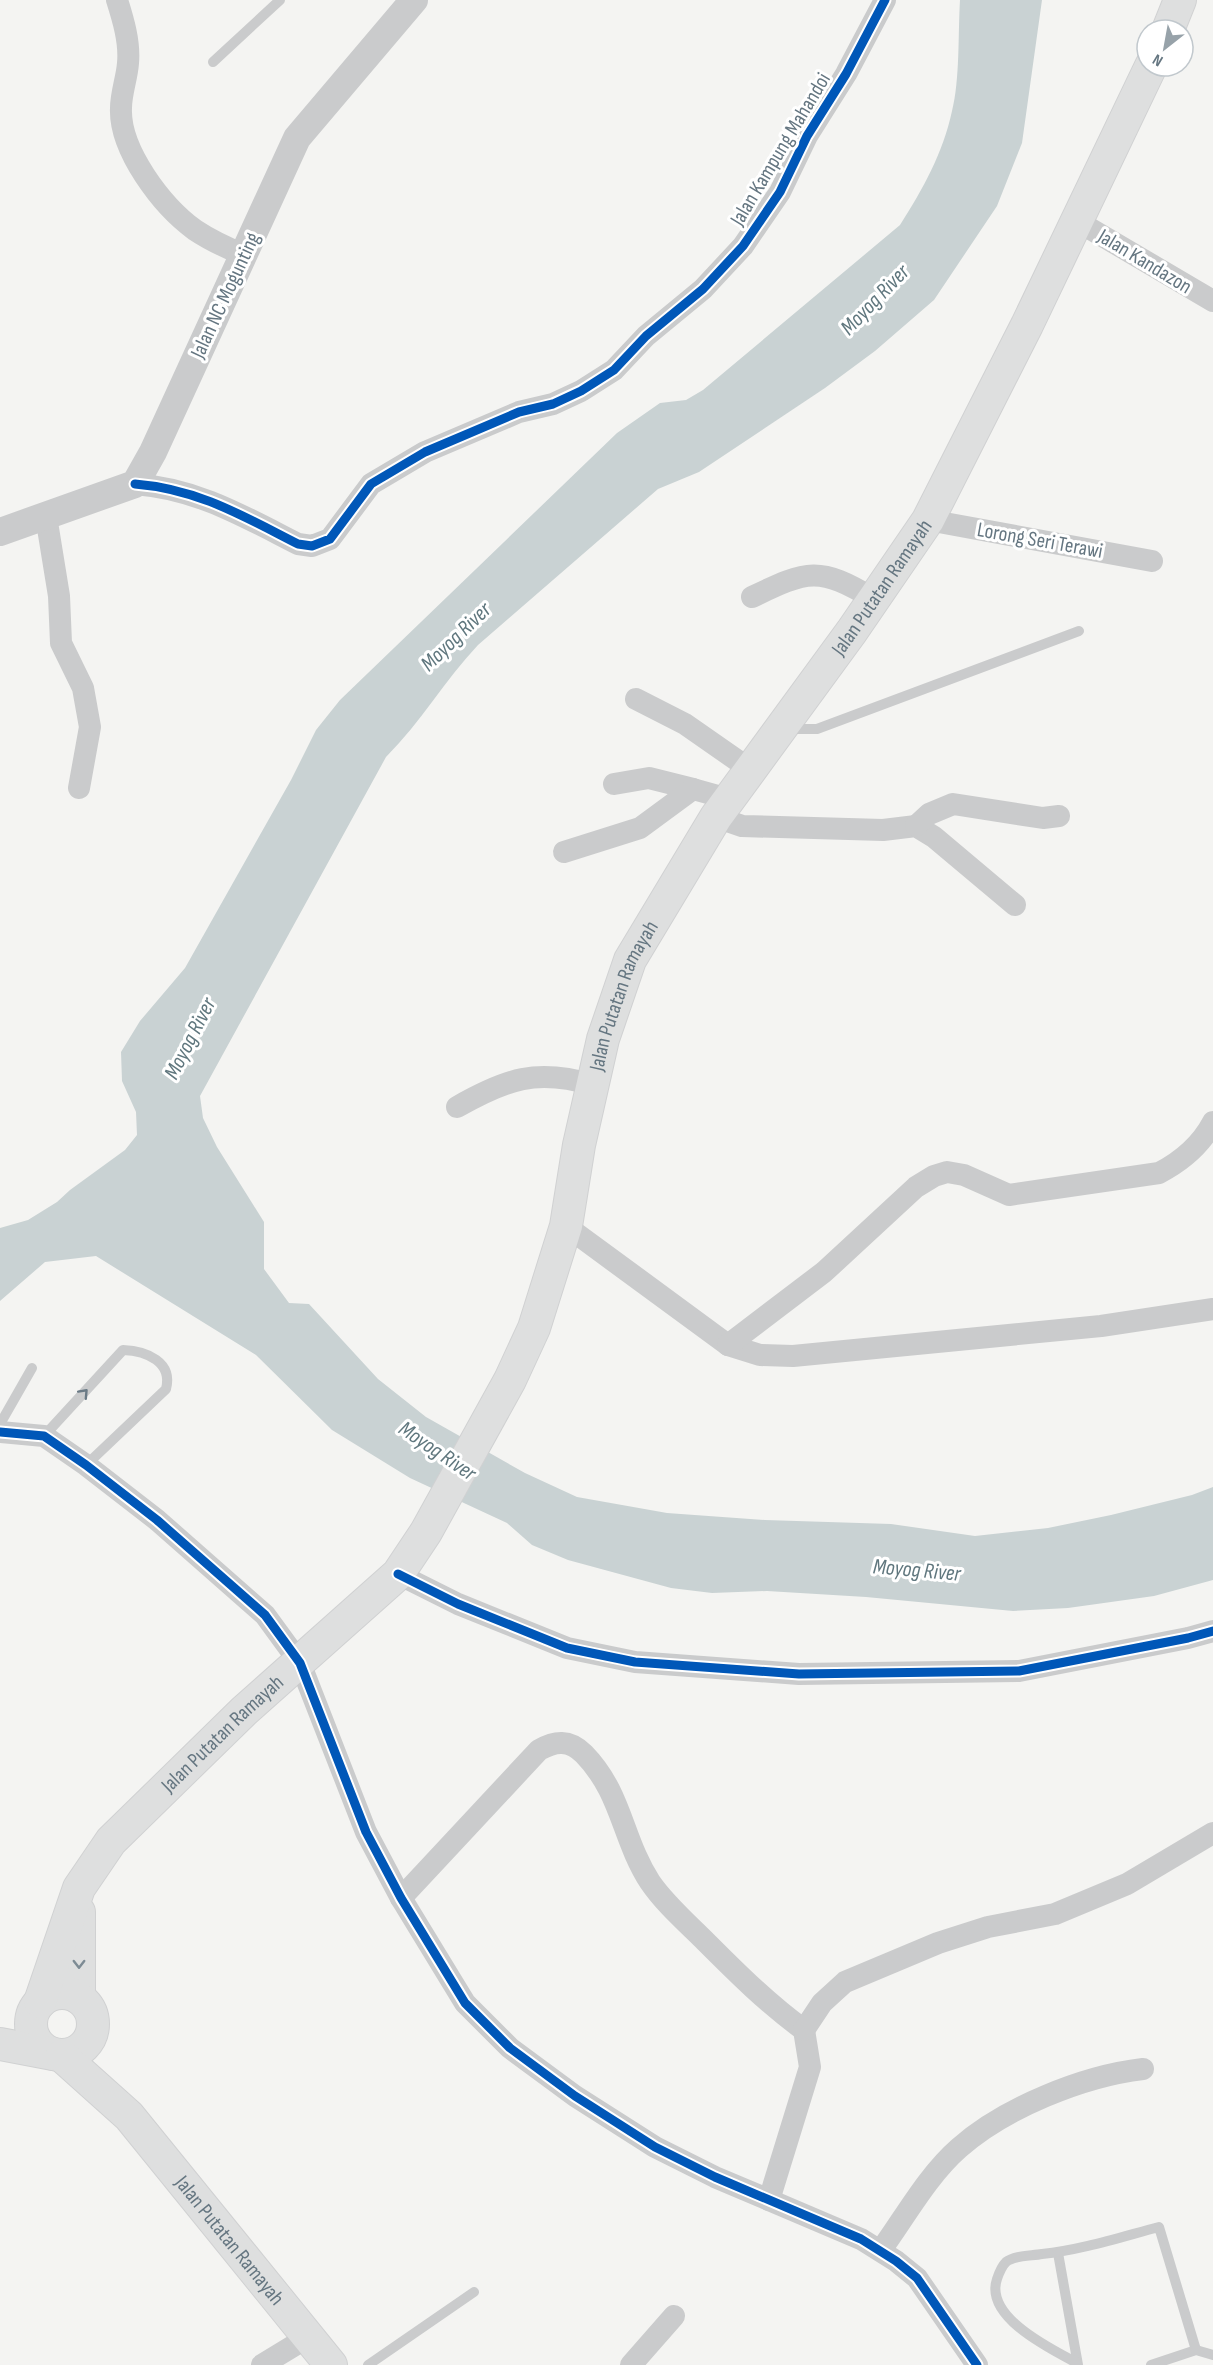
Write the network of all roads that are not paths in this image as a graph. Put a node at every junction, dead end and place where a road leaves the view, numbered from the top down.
1 (117, 0) edge
2 (280, 0) edge
3 (885, 0) edge
4 (1180, 0) edge
5 (408, 3) edge
6 (1173, 18) edge
7 (213, 62) dead end
8 (1145, 78) edge
9 (1077, 221) junction
10 (244, 255) junction
11 (1213, 301) edge
12 (135, 484) junction
13 (46, 516) junction
14 (928, 520) junction
15 (0, 532) edge
16 (1152, 561) dead end
17 (752, 597) dead end
18 (874, 599) junction
19 (1079, 631) dead end
20 (636, 699) dead end
21 (784, 723) junction
22 (751, 770) junction
23 (614, 784) dead end
24 (79, 788) dead end
25 (693, 789) junction
26 (723, 808) junction
27 (1059, 816) dead end
28 (916, 826) junction
29 (564, 852) dead end
30 (1015, 905) dead end
31 (593, 1085) junction
32 (457, 1107) dead end
33 (1213, 1122) edge
34 (566, 1226) junction
35 (1213, 1309) edge
36 (728, 1345) junction
37 (32, 1368) dead end
38 (0, 1424) edge
39 (0, 1432) edge
40 (44, 1436) junction
41 (86, 1465) junction
42 (398, 1574) junction
43 (1213, 1631) edge
44 (300, 1663) junction
45 (1213, 1833) edge
46 (79, 1888) junction
47 (401, 1898) junction
48 (79, 1998) junction
49 (37, 2007) junction
50 (0, 2025) edge
51 (804, 2030) junction
52 (90, 2039) junction
53 (0, 2044) edge
54 (57, 2055) junction
55 (1143, 2069) dead end
56 (129, 2116) junction
57 (770, 2200) junction
58 (881, 2250) junction
59 (1058, 2253) junction
60 (474, 2292) dead end
61 (674, 2316) dead end
62 (308, 2337) junction
63 (1196, 2350) junction
64 (1213, 2355) edge
65 (1077, 2364) edge
66 (262, 2365) edge
67 (331, 2365) edge
68 (368, 2365) edge
69 (631, 2365) edge
70 (977, 2365) edge
71 (1151, 2365) edge

1 - 10 street
2 - 7 lane
3 - 12 street, Jalan Kampung Mahandoi
4 - 6 main road
5 - 10 street, Jalan NC Mogunting
8 - 9 main road, Jalan Putatan Ramayah
9 - 11 street, Jalan Kandazon
9 - 14 main road, Jalan Putatan Ramayah
10 - 12 street, Jalan NC Mogunting
12 - 13 street
13 - 15 street
13 - 24 street
14 - 16 street, Lorong Seri Terawi
14 - 18 main road, Jalan Putatan Ramayah
17 - 18 street
18 - 21 main road, Jalan Putatan Ramayah
19 - 21 lane
20 - 22 street
21 - 22 main road, Jalan Putatan Ramayah
22 - 26 main road, Jalan Putatan Ramayah
23 - 25 street
25 - 26 street
25 - 29 street
26 - 28 street
26 - 31 main road, Jalan Putatan Ramayah
27 - 28 street
28 - 30 street
31 - 32 street
31 - 34 main road, Jalan Putatan Ramayah
33 - 36 street
34 - 36 street
34 - 42 main road, Jalan Putatan Ramayah
35 - 36 street
37 - 38 lane
39 - 40 street
40 - 41 street
40 -> 41 lane
41 - 44 street
42 - 43 street
42 - 44 main road, Jalan Putatan Ramayah
44 - 46 main road, Jalan Putatan Ramayah
44 - 47 street
45 - 51 street
46 -> 48 main road
46 - 49 main road, Jalan Putatan Ramayah
47 - 51 street
47 - 57 street
48 - 49 main road
48 - 52 main road
49 - 50 main road
49 - 54 main road
51 - 57 street
52 - 54 main road
52 - 56 main road, Jalan Putatan Ramayah
53 - 54 main road
54 - 56 main road, Jalan Putatan Ramayah
55 - 58 street
56 - 62 main road, Jalan Putatan Ramayah
57 - 58 street
58 - 70 street
59 - 63 lane
59 - 65 lane
59 - 65 lane
60 - 68 lane
61 - 69 street
62 - 66 street
62 - 67 main road, Jalan Putatan Ramayah
63 - 64 lane
63 - 71 lane

